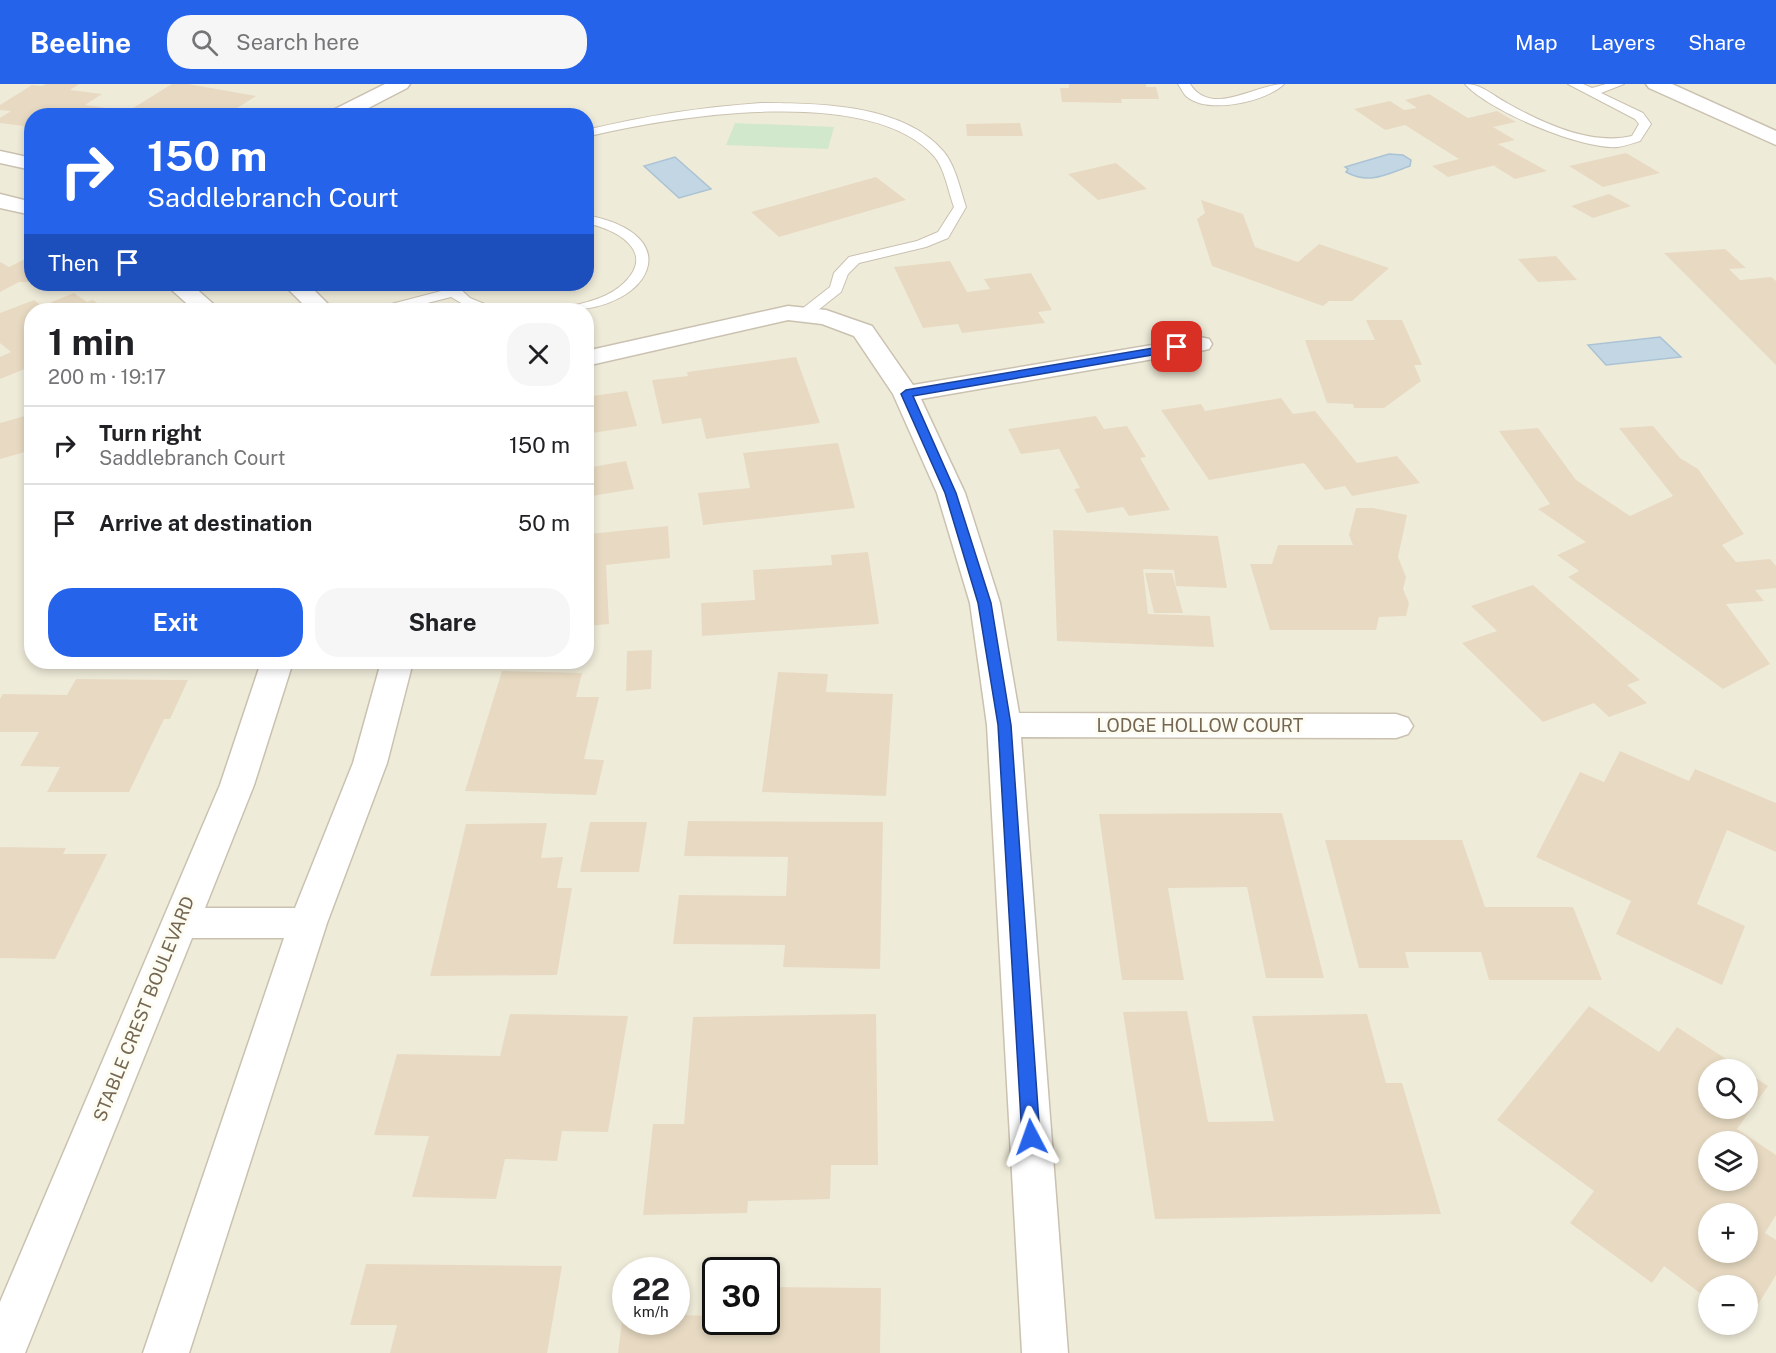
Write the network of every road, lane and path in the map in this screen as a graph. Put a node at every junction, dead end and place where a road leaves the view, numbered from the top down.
1 (400, 84) edge
2 (1184, 84) edge
3 (1278, 84) edge
4 (1471, 84) edge
5 (1574, 84) edge
6 (1618, 84) edge
7 (1656, 84) edge
8 (1591, 92) junction
9 (352, 108) edge
10 (594, 133) edge
11 (1773, 135) edge
12 (0, 157) edge
13 (24, 162) edge
14 (0, 201) edge
15 (24, 207) edge
16 (594, 221) edge
17 (185, 291) edge
18 (302, 291) edge
19 (442, 291) edge
20 (454, 291) edge
21 (200, 303) edge
22 (315, 303) edge
23 (406, 303) edge
24 (468, 303) edge
25 (594, 304) edge
26 (803, 315) junction
27 (1200, 344) dead end
28 (594, 357) edge
29 (906, 394) junction
30 (275, 669) edge
31 (395, 669) edge
32 (1004, 725) junction
33 (1396, 726) dead end
34 (180, 923) junction
35 (308, 923) junction
36 (2, 1353) edge
37 (166, 1353) edge
38 (1045, 1353) edge

1 - 9 street
2 - 3 lane
4 - 8 lane
5 - 8 lane
6 - 8 lane
7 - 11 street
10 - 26 lane
12 - 13 street
14 - 15 street
16 - 25 lane
17 - 21 street
18 - 22 street
19 - 23 lane
20 - 24 lane
26 - 28 street
26 - 29 street
27 - 29 street
29 - 32 street
30 - 34 street, STABLE CREST BOULEVARD
31 - 35 street
32 - 33 street, LODGE HOLLOW COURT
32 - 38 street
34 - 35 street
34 - 36 street, STABLE CREST BOULEVARD
35 - 37 street

